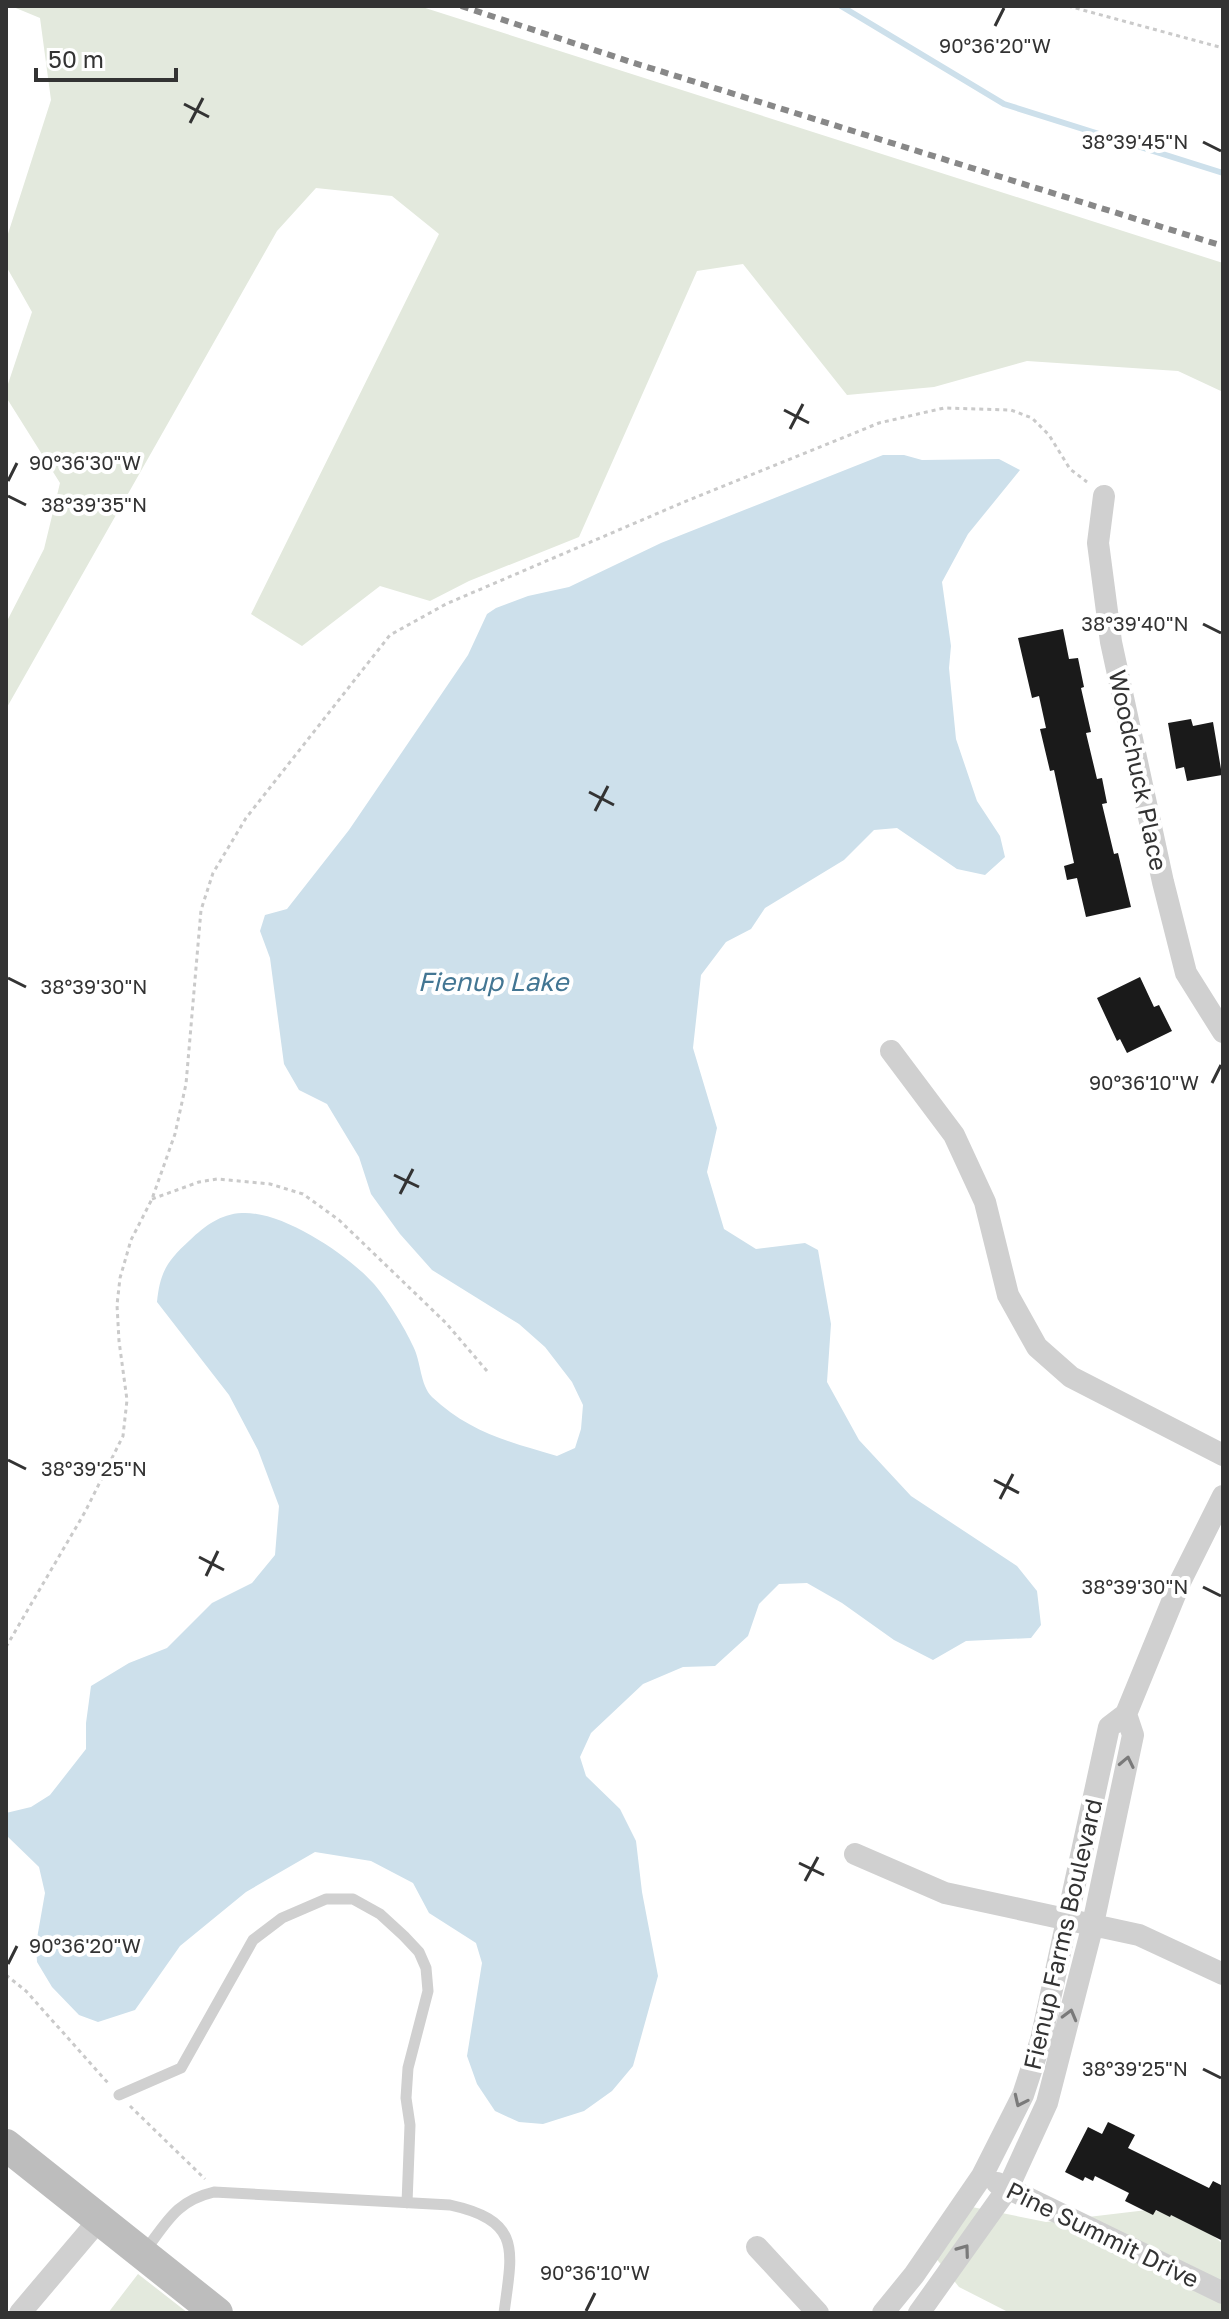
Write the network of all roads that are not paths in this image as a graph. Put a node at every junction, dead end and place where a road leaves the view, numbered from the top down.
1 (1104, 496) road end
2 (1223, 1032) edge
3 (891, 1051) dead end
4 (1223, 1455) edge
5 (1223, 1496) edge
6 (1126, 1714) junction
7 (855, 1854) dead end
8 (1068, 1918) junction
9 (1093, 1924) junction
10 (1223, 1974) edge
11 (119, 2095) dead end
12 (6, 2145) edge
13 (982, 2176) junction
14 (1008, 2188) junction
15 (407, 2203) junction
16 (98, 2221) junction
17 (757, 2247) dead end
18 (143, 2254) junction
19 (1223, 2293) edge
20 (20, 2313) edge
21 (217, 2313) edge
22 (504, 2313) edge
23 (818, 2313) edge
24 (883, 2313) edge
25 (919, 2313) edge

1 - 2 street, Woodchuck Place
3 - 4 street
5 - 6 street, Fienup Farms Boulevard
6 - 8 street, Fienup Farms Boulevard
9 -> 6 street, Fienup Farms Boulevard
7 - 8 street
8 - 9 street
8 -> 13 street, Fienup Farms Boulevard
9 - 10 street
14 -> 9 street, Fienup Farms Boulevard
11 - 15 lane
12 - 16 main road
13 - 14 street, Pine Summit Drive
13 - 24 street, Fienup Farms Boulevard
14 - 19 street, Pine Summit Drive
25 -> 14 street, Fienup Farms Boulevard
15 - 18 lane
15 - 22 lane
16 - 18 main road
16 - 20 street
17 - 23 street
18 - 21 main road

